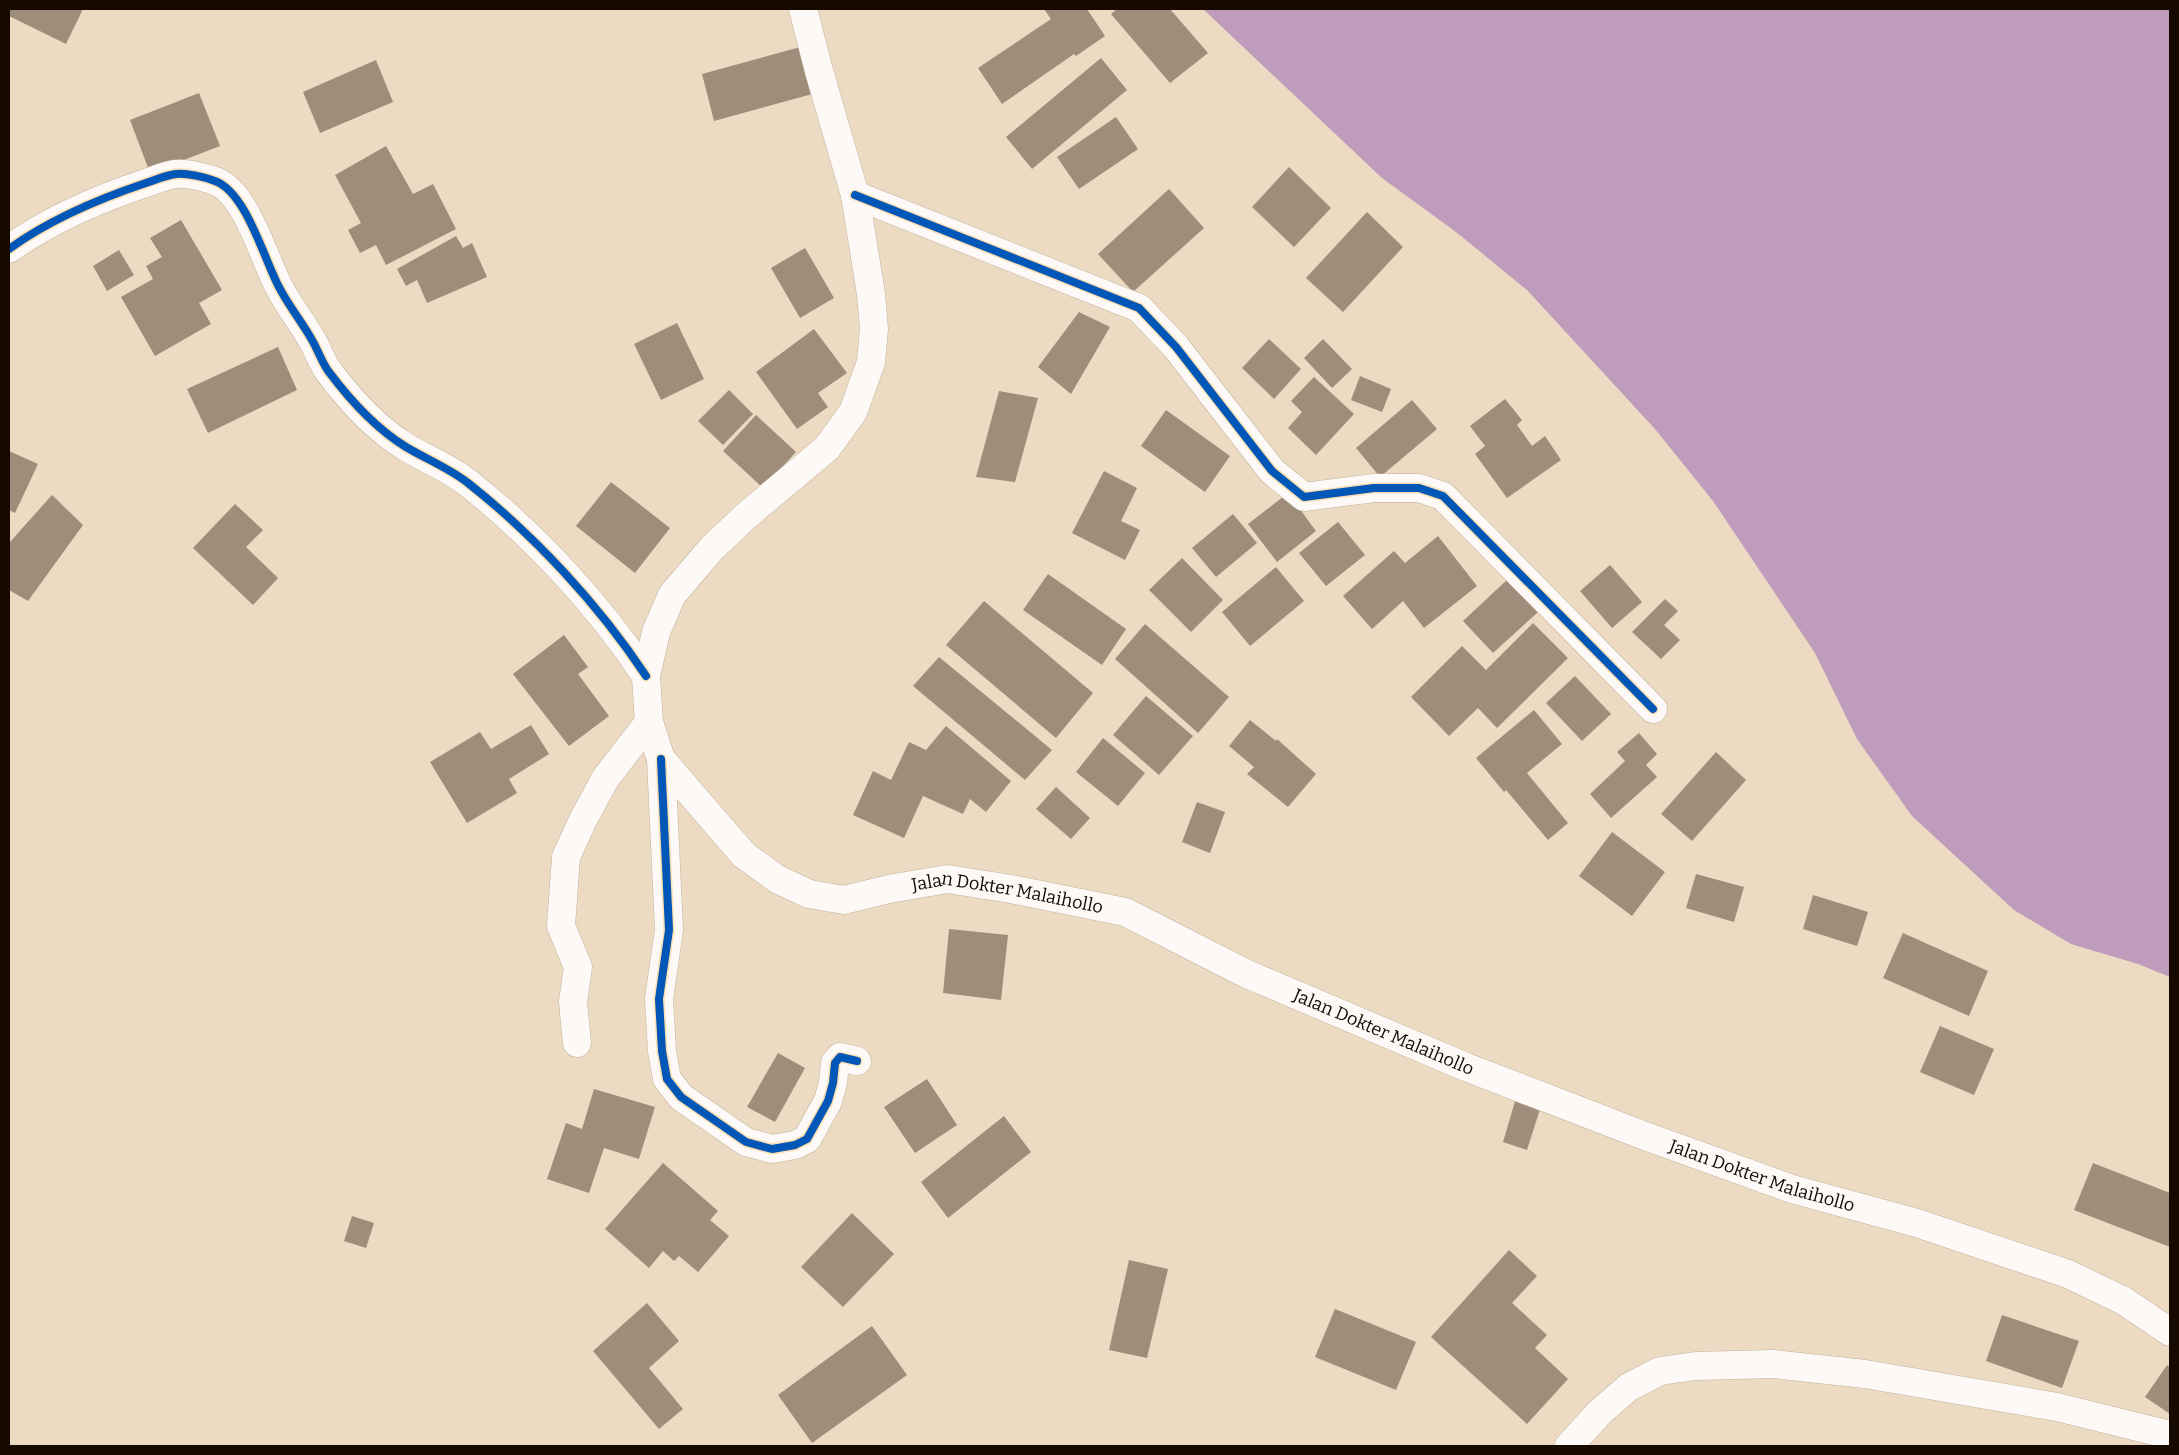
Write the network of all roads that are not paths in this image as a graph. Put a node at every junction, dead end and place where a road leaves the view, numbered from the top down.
1 (803, 9) edge
2 (855, 195) junction
3 (9, 249) edge
4 (646, 676) junction
5 (1653, 709) dead end
6 (649, 722) junction
7 (661, 759) junction
8 (576, 1043) dead end
9 (857, 1061) dead end
10 (2170, 1332) edge
11 (2170, 1435) edge
12 (1568, 1446) edge

1 - 2 street, Jalan Dokter Malaihollo
2 - 4 street, Jalan Dokter Malaihollo
2 - 5 street
3 - 4 street
4 - 6 street, Jalan Dokter Malaihollo
6 - 7 street, Jalan Dokter Malaihollo
6 - 8 street
7 - 9 street
7 - 10 street, Jalan Dokter Malaihollo
11 - 12 street

